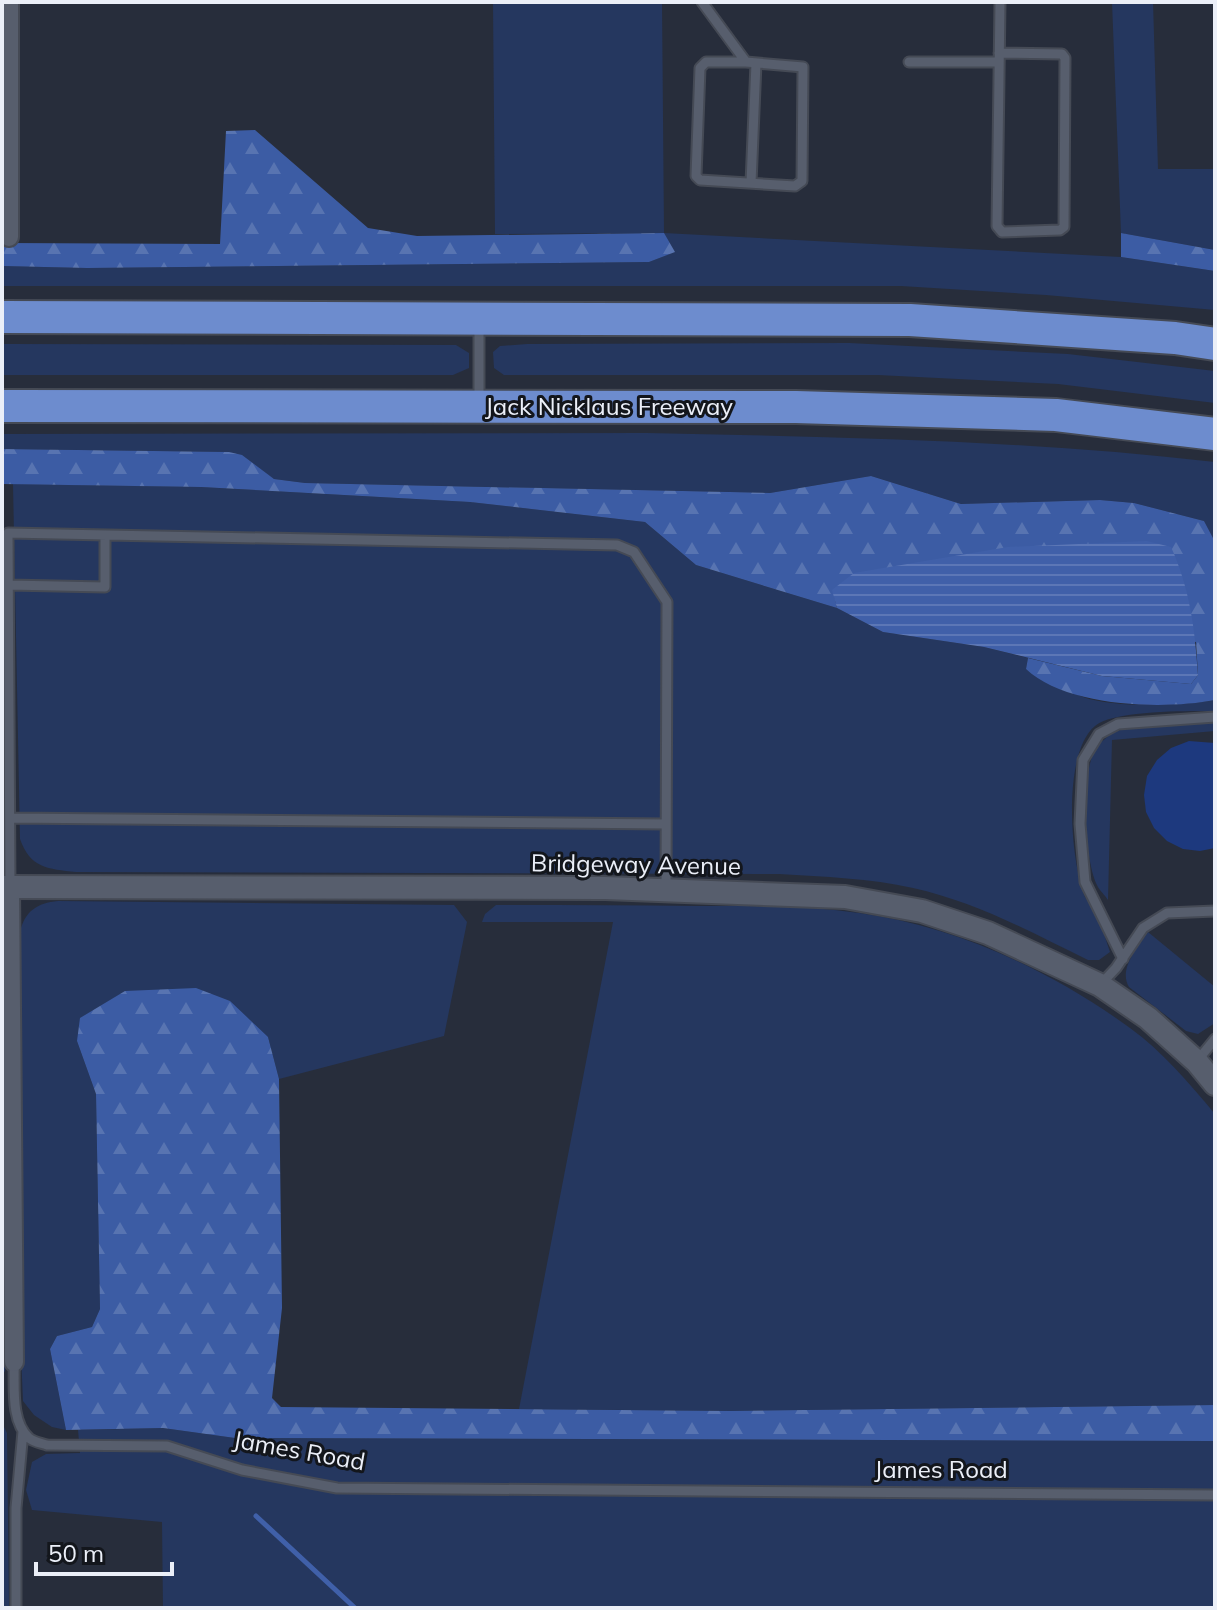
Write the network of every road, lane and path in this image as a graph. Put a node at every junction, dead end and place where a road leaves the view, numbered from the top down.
1 (9, 2) edge
2 (702, 2) edge
3 (1000, 2) edge
4 (999, 58) junction
5 (751, 62) junction
6 (909, 62) dead end
7 (751, 183) junction
8 (9, 237) dead end
9 (2, 317) edge
10 (479, 319) junction
11 (1215, 344) edge
12 (2, 406) edge
13 (479, 406) junction
14 (1215, 434) edge
15 (105, 535) junction
16 (9, 585) junction
17 (1215, 717) edge
18 (10, 818) junction
19 (666, 824) junction
20 (6, 887) edge
21 (666, 890) junction
22 (1215, 911) edge
23 (1123, 959) junction
24 (1100, 985) junction
25 (1215, 1039) edge
26 (1197, 1062) junction
27 (1215, 1084) edge
28 (14, 1362) joint
29 (23, 1431) junction
30 (1215, 1495) edge
31 (16, 1608) edge

1 - 8 street
2 - 5 lane
3 - 4 lane
4 - 4 lane
4 - 6 lane
5 - 7 lane
5 - 7 lane
5 - 7 lane
9 - 10 highway
10 - 11 highway
10 - 13 lane
12 - 13 highway, Jack Nicklaus Freeway
13 - 14 highway, Jack Nicklaus Freeway
15 - 16 lane
15 - 16 lane
15 - 19 lane
16 - 18 lane
17 - 23 lane
18 - 19 lane
18 - 20 lane
19 - 21 lane
20 - 21 street, Bridgeway Avenue
20 - 28 street
21 - 24 street, Bridgeway Avenue
22 - 23 lane
23 - 24 lane
24 - 26 street, Bridgeway Avenue
25 - 26 lane
26 - 27 street, Bridgeway Avenue
28 - 29 lane
29 - 30 lane, James Road
29 - 31 lane

